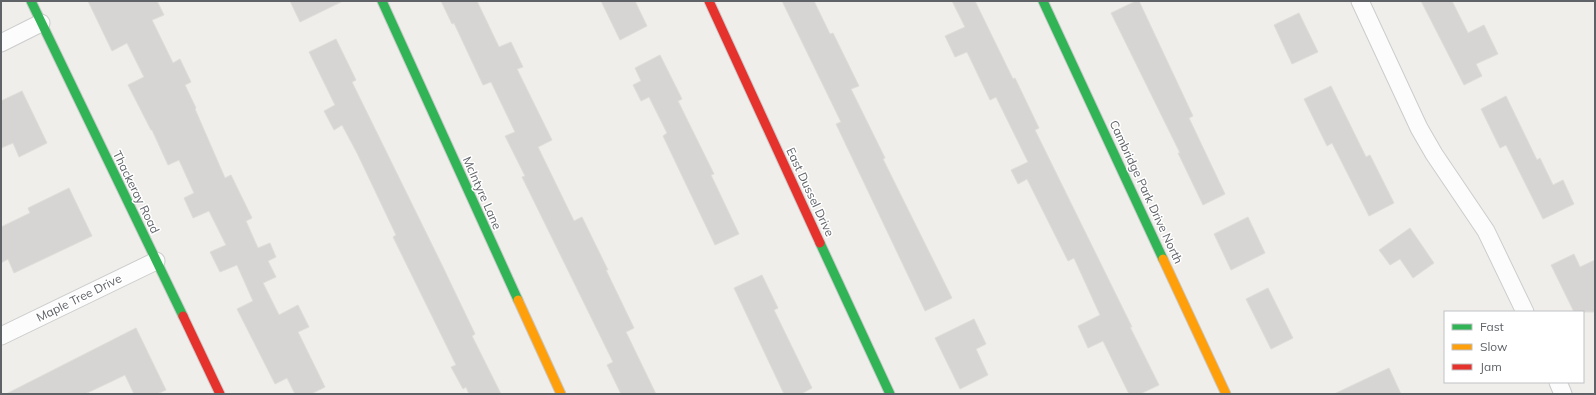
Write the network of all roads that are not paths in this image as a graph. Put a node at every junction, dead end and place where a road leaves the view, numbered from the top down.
1 (31, 1) edge
2 (382, 1) edge
3 (709, 1) edge
4 (1043, 1) edge
5 (1360, 1) edge
6 (41, 23) junction
7 (1, 43) edge
8 (156, 261) junction
9 (1525, 311) edge
10 (1, 336) edge
11 (1558, 383) edge
12 (220, 394) edge
13 (561, 394) edge
14 (890, 394) edge
15 (1226, 394) edge
16 (1563, 394) edge

1 - 6 street, Thackeray Road
2 - 13 street, McIntyre Lane
3 - 14 street, East Dussel Drive
4 - 15 street, Cambridge Park Drive North
5 - 9 street
6 - 7 street
6 - 8 street, Thackeray Road
8 - 10 street, Maple Tree Drive
8 - 12 street, Thackeray Road
11 - 16 street

